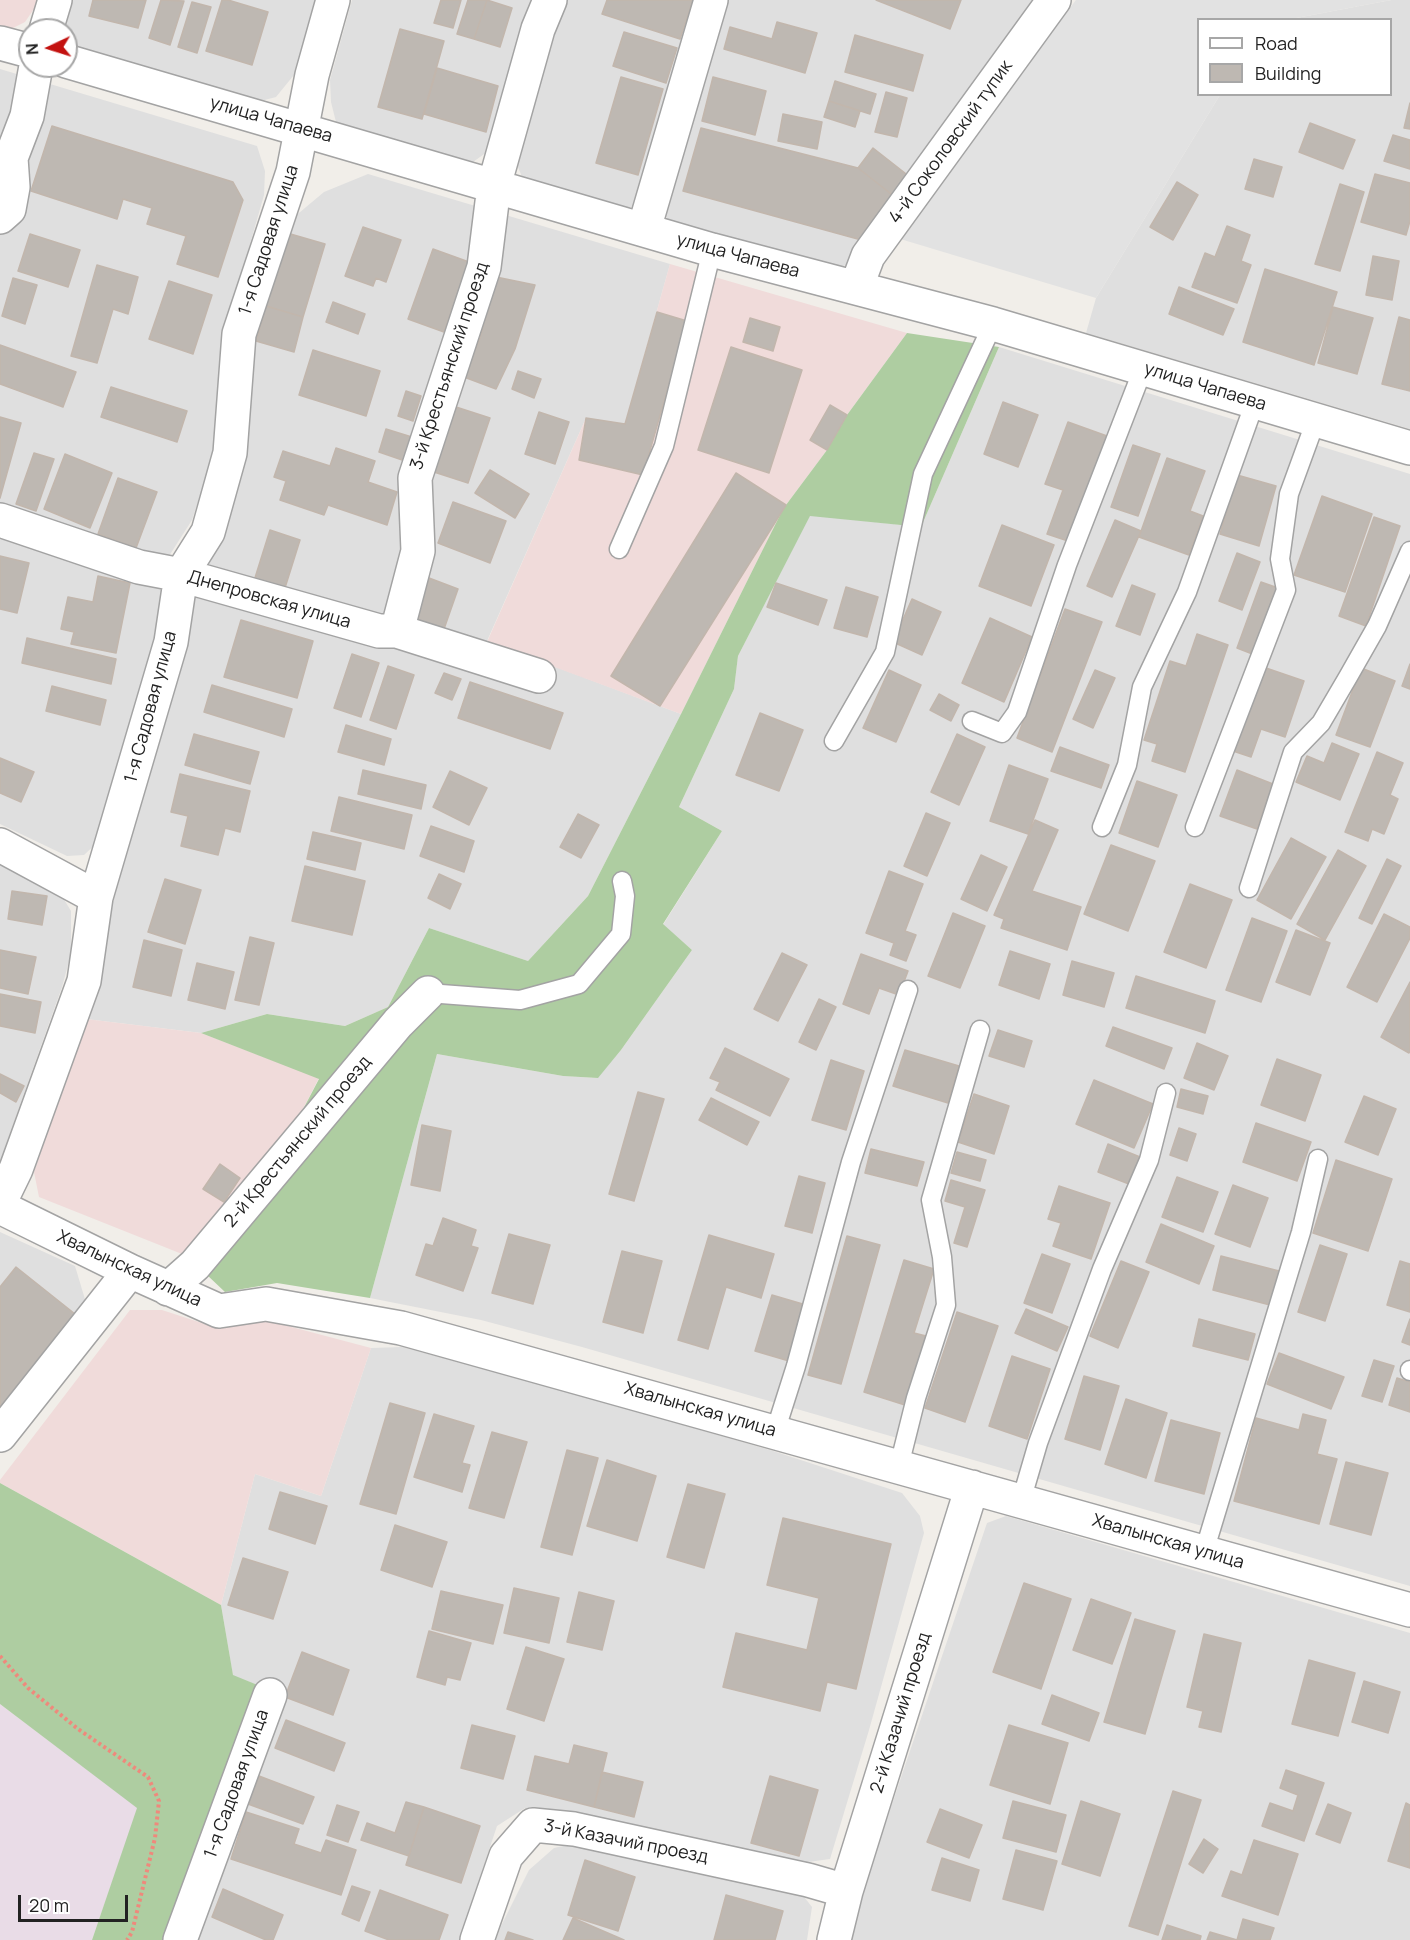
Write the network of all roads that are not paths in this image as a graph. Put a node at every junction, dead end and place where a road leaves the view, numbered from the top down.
1 (55, 0) edge
2 (333, 0) edge
3 (550, 0) edge
4 (711, 0) edge
5 (1054, 0) edge
6 (50, 18) edge
7 (0, 43) edge
8 (18, 48) edge
9 (78, 64) edge
10 (34, 78) edge
11 (300, 128) junction
12 (494, 186) junction
13 (0, 217) edge
14 (644, 229) junction
15 (712, 250) junction
16 (856, 288) junction
17 (993, 324) junction
18 (1143, 369) junction
19 (1255, 402) junction
20 (1316, 420) junction
21 (1410, 448) edge
22 (0, 520) edge
23 (619, 549) dead end
24 (1410, 551) edge
25 (181, 575) junction
26 (397, 631) junction
27 (539, 676) dead end
28 (972, 721) dead end
29 (834, 741) dead end
30 (1102, 827) dead end
31 (1195, 827) dead end
32 (0, 845) edge
33 (622, 881) dead end
34 (1249, 888) dead end
35 (96, 897) junction
36 (908, 990) dead end
37 (428, 993) joint
38 (980, 1030) dead end
39 (1166, 1093) dead end
40 (1318, 1159) dead end
41 (0, 1202) edge
42 (0, 1207) edge
43 (130, 1271) junction
44 (168, 1289) junction
45 (775, 1432) junction
46 (0, 1435) edge
47 (898, 1466) junction
48 (972, 1487) junction
49 (1021, 1501) junction
50 (1204, 1552) junction
51 (1410, 1610) edge
52 (270, 1695) dead end
53 (846, 1891) junction
54 (180, 1940) edge
55 (477, 1940) edge
56 (834, 1940) edge

1 - 6 street
2 - 11 street, 1-я Садовая улица
3 - 12 street, 3-й Крестьянский проезд
4 - 14 street
5 - 16 street, 4-й Соколовский тупик
7 - 8 street
9 - 11 street, улица Чапаева
10 - 13 street
11 - 12 street, улица Чапаева
11 - 25 street, 1-я Садовая улица
12 - 14 street, улица Чапаева
12 - 26 street, 3-й Крестьянский проезд
14 - 15 street, улица Чапаева
15 - 16 street, улица Чапаева
15 - 23 lane
16 - 17 street, улица Чапаева
17 - 18 street, улица Чапаева
17 - 29 lane
18 - 19 street, улица Чапаева
18 - 28 lane
19 - 20 street, улица Чапаева
19 - 30 lane
20 - 21 street, улица Чапаева
20 - 31 lane
22 - 25 street, Днепровская улица
24 - 34 lane
25 - 26 street, Днепровская улица
25 - 35 street, 1-я Садовая улица
26 - 27 street, Днепровская улица
32 - 35 street
33 - 37 lane
35 - 41 street, 1-я Садовая улица
36 - 45 lane
37 - 44 street, 2-й Крестьянский проезд
38 - 47 lane
39 - 49 lane
40 - 50 lane
42 - 43 street, Хвалынская улица
43 - 44 street, Хвалынская улица
43 - 46 street
44 - 45 street, Хвалынская улица
45 - 47 street, Хвалынская улица
47 - 48 street, Хвалынская улица
48 - 49 street, Хвалынская улица
48 - 53 street, 2-й Казачий проезд
49 - 50 street, Хвалынская улица
50 - 51 street, Хвалынская улица
52 - 54 street, 1-я Садовая улица
53 - 55 street, 3-й Казачий проезд
53 - 56 street, 2-й Казачий проезд

